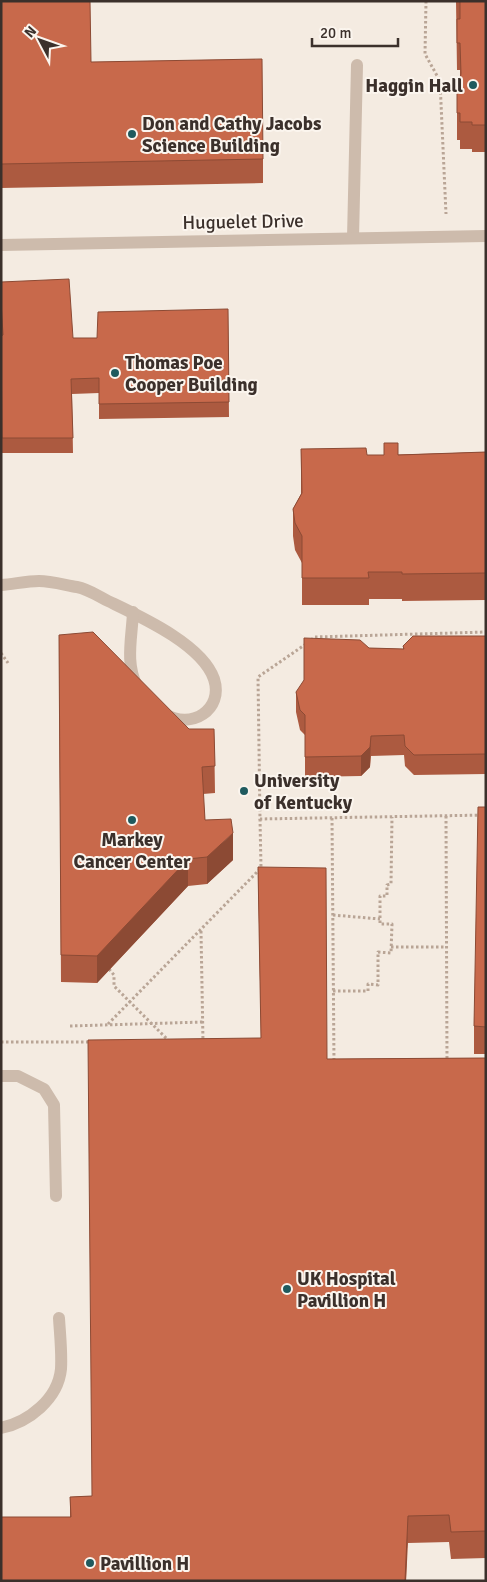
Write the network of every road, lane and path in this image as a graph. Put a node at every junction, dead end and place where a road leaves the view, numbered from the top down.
1 (426, 1) edge
2 (357, 66) dead end
3 (446, 214) dead end
4 (486, 236) edge
5 (353, 238) junction
6 (1, 245) edge
7 (1, 586) edge
8 (133, 612) junction
9 (486, 632) edge
10 (1, 654) edge
11 (8, 663) dead end
12 (143, 695) edge
13 (156, 707) edge
14 (446, 816) junction
15 (486, 816) edge
16 (392, 817) junction
17 (332, 818) junction
18 (260, 819) junction
19 (333, 915) junction
20 (380, 919) junction
21 (201, 930) junction
22 (446, 947) junction
23 (391, 948) junction
24 (109, 969) edge
25 (333, 991) junction
26 (130, 1002) junction
27 (203, 1022) junction
28 (152, 1023) junction
29 (108, 1024) junction
30 (70, 1026) dead end
31 (170, 1041) edge
32 (1, 1042) edge
33 (99, 1042) edge
34 (203, 1048) edge
35 (447, 1068) edge
36 (334, 1069) edge
37 (1, 1076) edge
38 (56, 1196) dead end
39 (60, 1318) dead end
40 (1, 1428) edge

1 - 3 path
2 - 5 street
4 - 5 street, Huguelet Drive
5 - 6 street, Huguelet Drive
7 - 8 street
8 - 12 street
8 - 13 street
9 - 18 path
10 - 11 path
14 - 15 path
14 - 16 path
14 - 22 path
16 - 17 path
16 - 20 path
17 - 18 path
17 - 19 path
18 - 21 path
19 - 20 path
19 - 25 path
20 - 23 path
21 - 26 path
21 - 27 path
22 - 23 path
22 - 35 path
23 - 25 path
24 - 26 path
25 - 36 path
26 - 28 path
26 - 29 path
27 - 28 path
27 - 34 path
28 - 29 path
28 - 31 path
29 - 30 path
32 - 33 path
37 - 38 street
39 - 40 street

